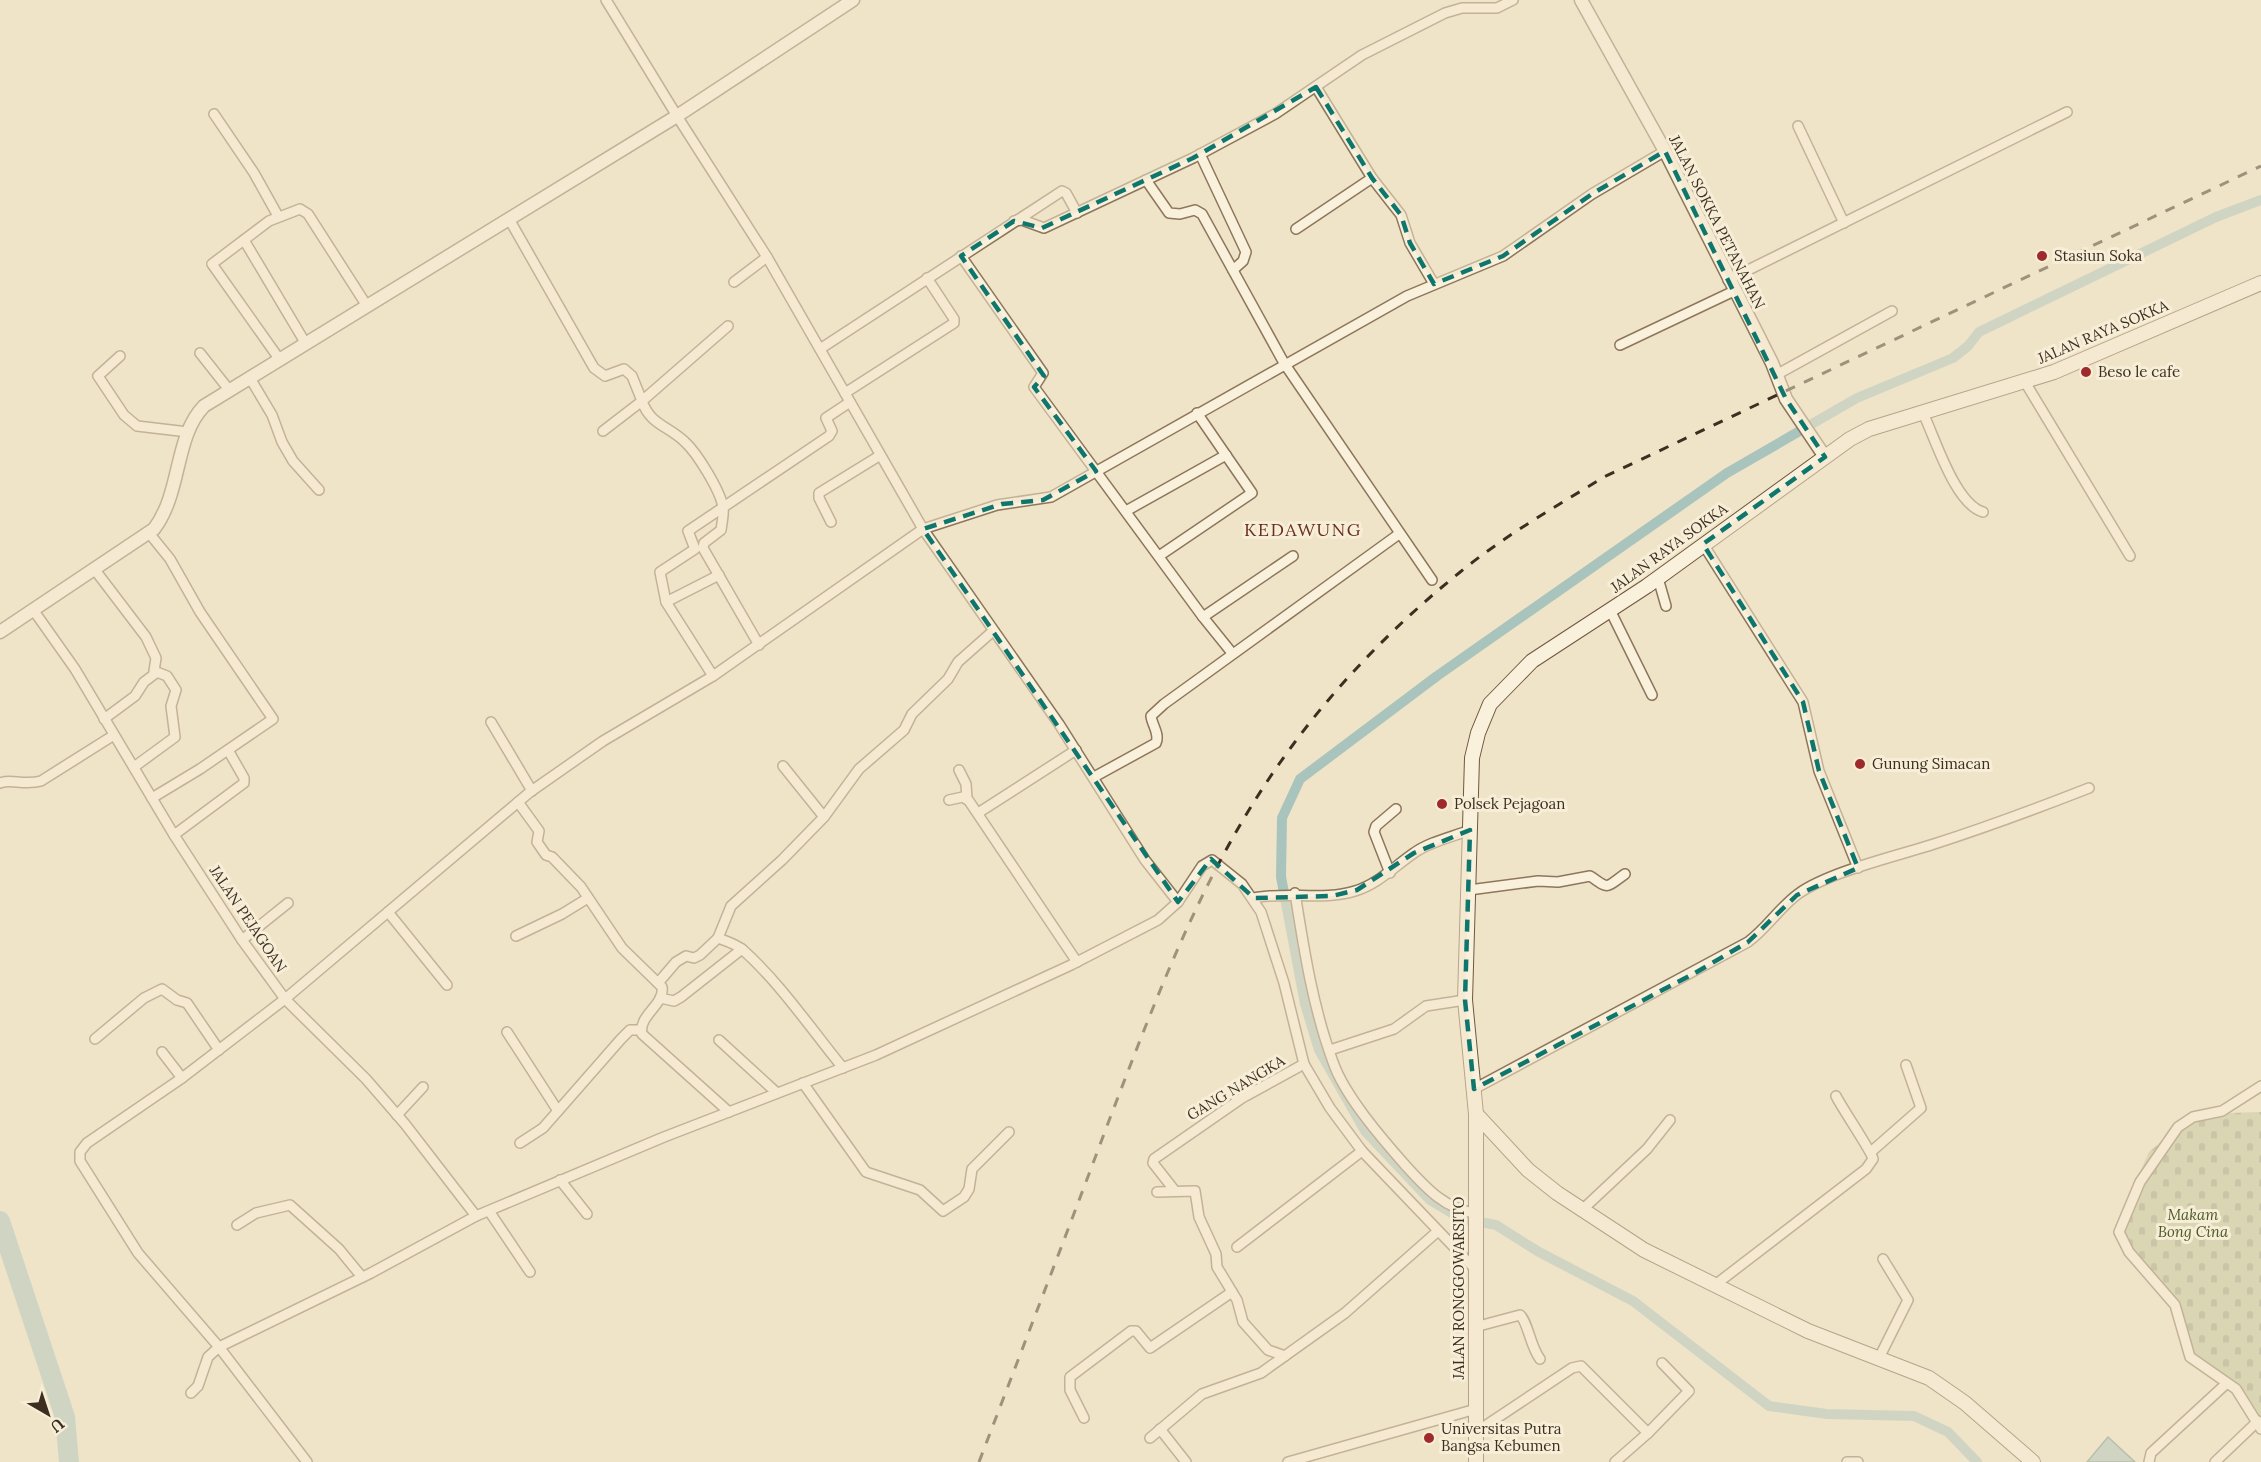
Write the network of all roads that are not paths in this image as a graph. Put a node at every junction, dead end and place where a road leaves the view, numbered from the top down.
1 (606, 0) edge
2 (853, 0) edge
3 (1513, 0) edge
4 (1581, 0) edge
5 (1316, 87) junction
6 (2067, 112) dead end
7 (214, 114) dead end
8 (677, 116) junction
9 (1798, 126) dead end
10 (1665, 152) junction
11 (1200, 154) junction
12 (1372, 178) junction
13 (1146, 180) junction
14 (1077, 213) junction
15 (278, 216) junction
16 (509, 219) junction
17 (1014, 221) junction
18 (1844, 223) junction
19 (1296, 229) dead end
20 (244, 240) junction
21 (961, 256) junction
22 (767, 257) junction
23 (1233, 270) junction
24 (927, 278) junction
25 (734, 282) dead end
26 (2261, 283) edge
27 (1434, 284) junction
28 (1731, 285) junction
29 (367, 306) junction
30 (1892, 311) dead end
31 (728, 326) dead end
32 (306, 344) junction
33 (1620, 345) dead end
34 (820, 349) junction
35 (200, 353) dead end
36 (120, 356) dead end
37 (280, 360) junction
38 (1284, 363) junction
39 (1776, 375) junction
40 (250, 378) junction
41 (2025, 382) junction
42 (230, 391) junction
43 (848, 398) junction
44 (642, 401) junction
45 (1197, 413) junction
46 (1923, 413) junction
47 (603, 431) dead end
48 (188, 432) junction
49 (1226, 455) junction
50 (879, 456) junction
51 (1825, 457) junction
52 (1096, 471) junction
53 (319, 490) dead end
54 (723, 506) junction
55 (1126, 511) junction
56 (1983, 512) dead end
57 (831, 522) dead end
58 (923, 529) junction
59 (149, 533) junction
60 (1399, 534) junction
61 (1703, 544) junction
62 (1159, 556) junction
63 (1293, 556) dead end
64 (2130, 556) dead end
65 (95, 570) junction
66 (719, 575) junction
67 (1658, 578) junction
68 (1432, 580) dead end
69 (666, 602) junction
70 (1666, 606) dead end
71 (1610, 610) junction
72 (34, 611) junction
73 (1203, 617) junction
74 (993, 631) junction
75 (0, 632) edge
76 (759, 645) junction
77 (1232, 653) junction
78 (156, 673) junction
79 (713, 676) junction
80 (1652, 695) dead end
81 (104, 719) junction
82 (491, 722) dead end
83 (114, 735) junction
84 (228, 750) junction
85 (1076, 750) junction
86 (783, 766) dead end
87 (134, 767) junction
88 (959, 770) dead end
89 (1094, 777) junction
90 (0, 783) edge
91 (2089, 788) dead end
92 (532, 790) junction
93 (152, 798) junction
94 (967, 799) junction
95 (949, 800) dead end
96 (518, 802) junction
97 (1396, 809) dead end
98 (978, 813) junction
99 (824, 817) junction
100 (1470, 830) junction
101 (174, 835) junction
102 (1858, 868) junction
103 (1390, 873) junction
104 (1625, 874) dead end
105 (1468, 890) junction
106 (1293, 893) junction
107 (588, 898) junction
108 (1254, 898) junction
109 (1178, 902) junction
110 (288, 903) dead end
111 (388, 912) junction
112 (516, 936) dead end
113 (718, 938) junction
114 (242, 940) junction
115 (742, 949) junction
116 (1077, 962) junction
117 (658, 983) junction
118 (447, 986) dead end
119 (660, 998) junction
120 (285, 999) junction
121 (1466, 1000) junction
122 (640, 1030) junction
123 (507, 1032) dead end
124 (95, 1039) dead end
125 (719, 1040) dead end
126 (219, 1050) junction
127 (1330, 1050) junction
128 (162, 1052) dead end
129 (1304, 1064) junction
130 (1906, 1065) dead end
131 (843, 1068) junction
132 (182, 1078) junction
133 (803, 1083) junction
134 (2261, 1086) edge
135 (423, 1087) dead end
136 (1474, 1089) junction
137 (777, 1093) junction
138 (1836, 1095) dead end
139 (558, 1111) junction
140 (729, 1112) junction
141 (1476, 1114) junction
142 (397, 1115) junction
143 (1670, 1120) dead end
144 (1009, 1132) dead end
145 (1498, 1137) junction
146 (1474, 1140) junction
147 (520, 1143) dead end
148 (1362, 1151) junction
149 (1872, 1152) junction
150 (560, 1180) junction
151 (1175, 1191) junction
152 (1157, 1192) dead end
153 (489, 1210) junction
154 (1582, 1210) junction
155 (587, 1214) dead end
156 (476, 1216) junction
157 (1476, 1220) junction
158 (237, 1225) dead end
159 (1438, 1231) junction
160 (1237, 1247) dead end
161 (1883, 1259) dead end
162 (1475, 1269) junction
163 (530, 1272) dead end
164 (362, 1277) junction
165 (1715, 1286) junction
166 (1232, 1292) junction
167 (1475, 1327) junction
168 (219, 1347) junction
169 (1285, 1356) junction
170 (1879, 1358) junction
171 (1540, 1359) dead end
172 (1662, 1363) dead end
173 (2227, 1383) junction
174 (191, 1393) dead end
175 (1476, 1409) junction
176 (1084, 1418) dead end
177 (2260, 1425) edge
178 (1160, 1430) junction
179 (1476, 1432) junction
180 (1648, 1433) junction
181 (1150, 1438) dead end
182 (307, 1462) edge
183 (1186, 1462) edge
184 (1288, 1462) edge
185 (1476, 1462) edge
186 (1615, 1462) edge
187 (1847, 1462) edge
188 (1858, 1462) edge
189 (2033, 1462) edge
190 (2149, 1462) edge
191 (2215, 1462) edge

1 - 8 street
2 - 8 street
3 - 5 street
4 - 10 street, JALAN SOKKA PETANAHAN
5 - 11 street
5 - 12 street
6 - 18 street
7 - 15 street
8 - 16 street
8 - 22 street
9 - 18 street
10 - 27 street
10 - 28 street, JALAN SOKKA PETANAHAN
11 - 13 street
11 - 23 street
12 - 19 street
12 - 27 street
13 - 14 street
13 - 23 street
14 - 17 street
14 - 17 street
15 - 20 street
15 - 29 street
16 - 29 street
16 - 44 street
17 - 21 street
18 - 28 street
20 - 32 street
20 - 37 street
21 - 24 street
21 - 52 street
22 - 25 street
22 - 34 street
23 - 38 street
24 - 34 street
24 - 43 street
26 - 41 main road, JALAN RAYA SOKKA
27 - 38 street
28 - 33 street
28 - 39 street, JALAN SOKKA PETANAHAN
29 - 32 street
30 - 39 street
31 - 44 street
32 - 37 street
34 - 43 street
35 - 42 street
36 - 48 street
37 - 40 street
38 - 45 street
38 - 60 street
39 - 51 street, JALAN SOKKA PETANAHAN
40 - 42 street
40 - 53 street
41 - 46 main road, JALAN RAYA SOKKA
41 - 64 street
42 - 48 street
43 - 50 street
43 - 54 street
44 - 47 street
44 - 54 street
45 - 49 street
45 - 52 street
46 - 51 main road, JALAN RAYA SOKKA
46 - 56 street
48 - 59 street
49 - 55 street
49 - 62 street
50 - 57 street
50 - 58 street
51 - 61 main road, JALAN RAYA SOKKA
52 - 55 street
52 - 58 street
54 - 66 street
54 - 69 street
55 - 62 street
58 - 74 street
58 - 76 street
59 - 65 street
59 - 84 street
60 - 68 street
60 - 77 street
61 - 67 main road, JALAN RAYA SOKKA
61 - 102 street
62 - 73 street
63 - 73 street
65 - 72 street
65 - 78 street
66 - 69 street
66 - 76 street
67 - 70 street
67 - 71 main road, JALAN RAYA SOKKA
69 - 79 street
71 - 80 street
71 - 100 main road, JALAN RAYA SOKKA
72 - 75 street
72 - 81 street, JALAN PEJAGOAN
73 - 77 street
74 - 85 street
74 - 99 street
76 - 79 street
77 - 89 street
78 - 81 street
78 - 87 street
79 - 92 street
81 - 83 street, JALAN PEJAGOAN
82 - 92 street
83 - 87 street, JALAN PEJAGOAN
83 - 90 street
84 - 93 street
84 - 101 street
85 - 89 street
85 - 98 street
86 - 99 street
87 - 93 street, JALAN PEJAGOAN
88 - 94 street
89 - 109 street
91 - 102 street
92 - 96 street
93 - 101 street, JALAN PEJAGOAN
94 - 95 street
94 - 98 street
96 - 107 street
96 - 111 street
97 - 103 street
98 - 116 street
99 - 113 street
100 - 103 street
100 - 105 main road, JALAN RAYA SOKKA
101 - 114 street, JALAN PEJAGOAN
102 - 136 street
103 - 106 street
104 - 105 street
105 - 121 main road, JALAN RAYA SOKKA
106 - 108 street
106 - 127 street
107 - 112 street
107 - 117 street
108 - 109 street
108 - 129 street
109 - 116 street
110 - 114 street
111 - 118 street
111 - 120 street
113 - 115 street
113 - 117 street
114 - 120 street, JALAN PEJAGOAN
115 - 119 street
115 - 131 street
116 - 131 street
117 - 119 street
119 - 122 street
120 - 126 street
120 - 142 street, JALAN PEJAGOAN
121 - 127 street
121 - 136 main road, JALAN RAYA SOKKA
122 - 139 street
122 - 140 street
123 - 139 street
124 - 126 street
125 - 137 street
126 - 132 street
127 - 157 street
128 - 132 street
129 - 148 street
129 - 151 street, GANG NANGKA
130 - 149 street
131 - 133 street
132 - 168 street
133 - 137 street
133 - 144 street
134 - 173 street
135 - 142 street
136 - 141 main road, JALAN RAYA SOKKA
137 - 140 street
138 - 149 street
139 - 147 street
140 - 150 street
141 - 145 main road
141 - 146 main road, JALAN RONGGOWARSITO
142 - 156 street, JALAN PEJAGOAN
143 - 154 street
145 - 146 main road
145 - 154 main road
146 - 157 main road, JALAN RONGGOWARSITO
148 - 159 street
148 - 160 street
149 - 165 street
150 - 153 street
150 - 155 street
151 - 152 street
151 - 166 street
153 - 156 street
153 - 163 street
154 - 165 main road
156 - 164 street
157 - 162 main road, JALAN RONGGOWARSITO
158 - 164 street
159 - 162 street
159 - 169 street
161 - 170 street
162 - 167 main road, JALAN RONGGOWARSITO
164 - 168 street
165 - 170 main road
166 - 169 street
166 - 176 street
167 - 171 street
167 - 175 main road, JALAN RONGGOWARSITO
168 - 174 street
168 - 182 street
169 - 178 street
170 - 189 main road
172 - 180 street
173 - 177 street
173 - 190 street
175 - 179 main road, JALAN RONGGOWARSITO
175 - 184 street
177 - 191 street
178 - 181 street
178 - 183 street
179 - 180 street
179 - 185 main road, JALAN RONGGOWARSITO
180 - 186 street
187 - 188 street

